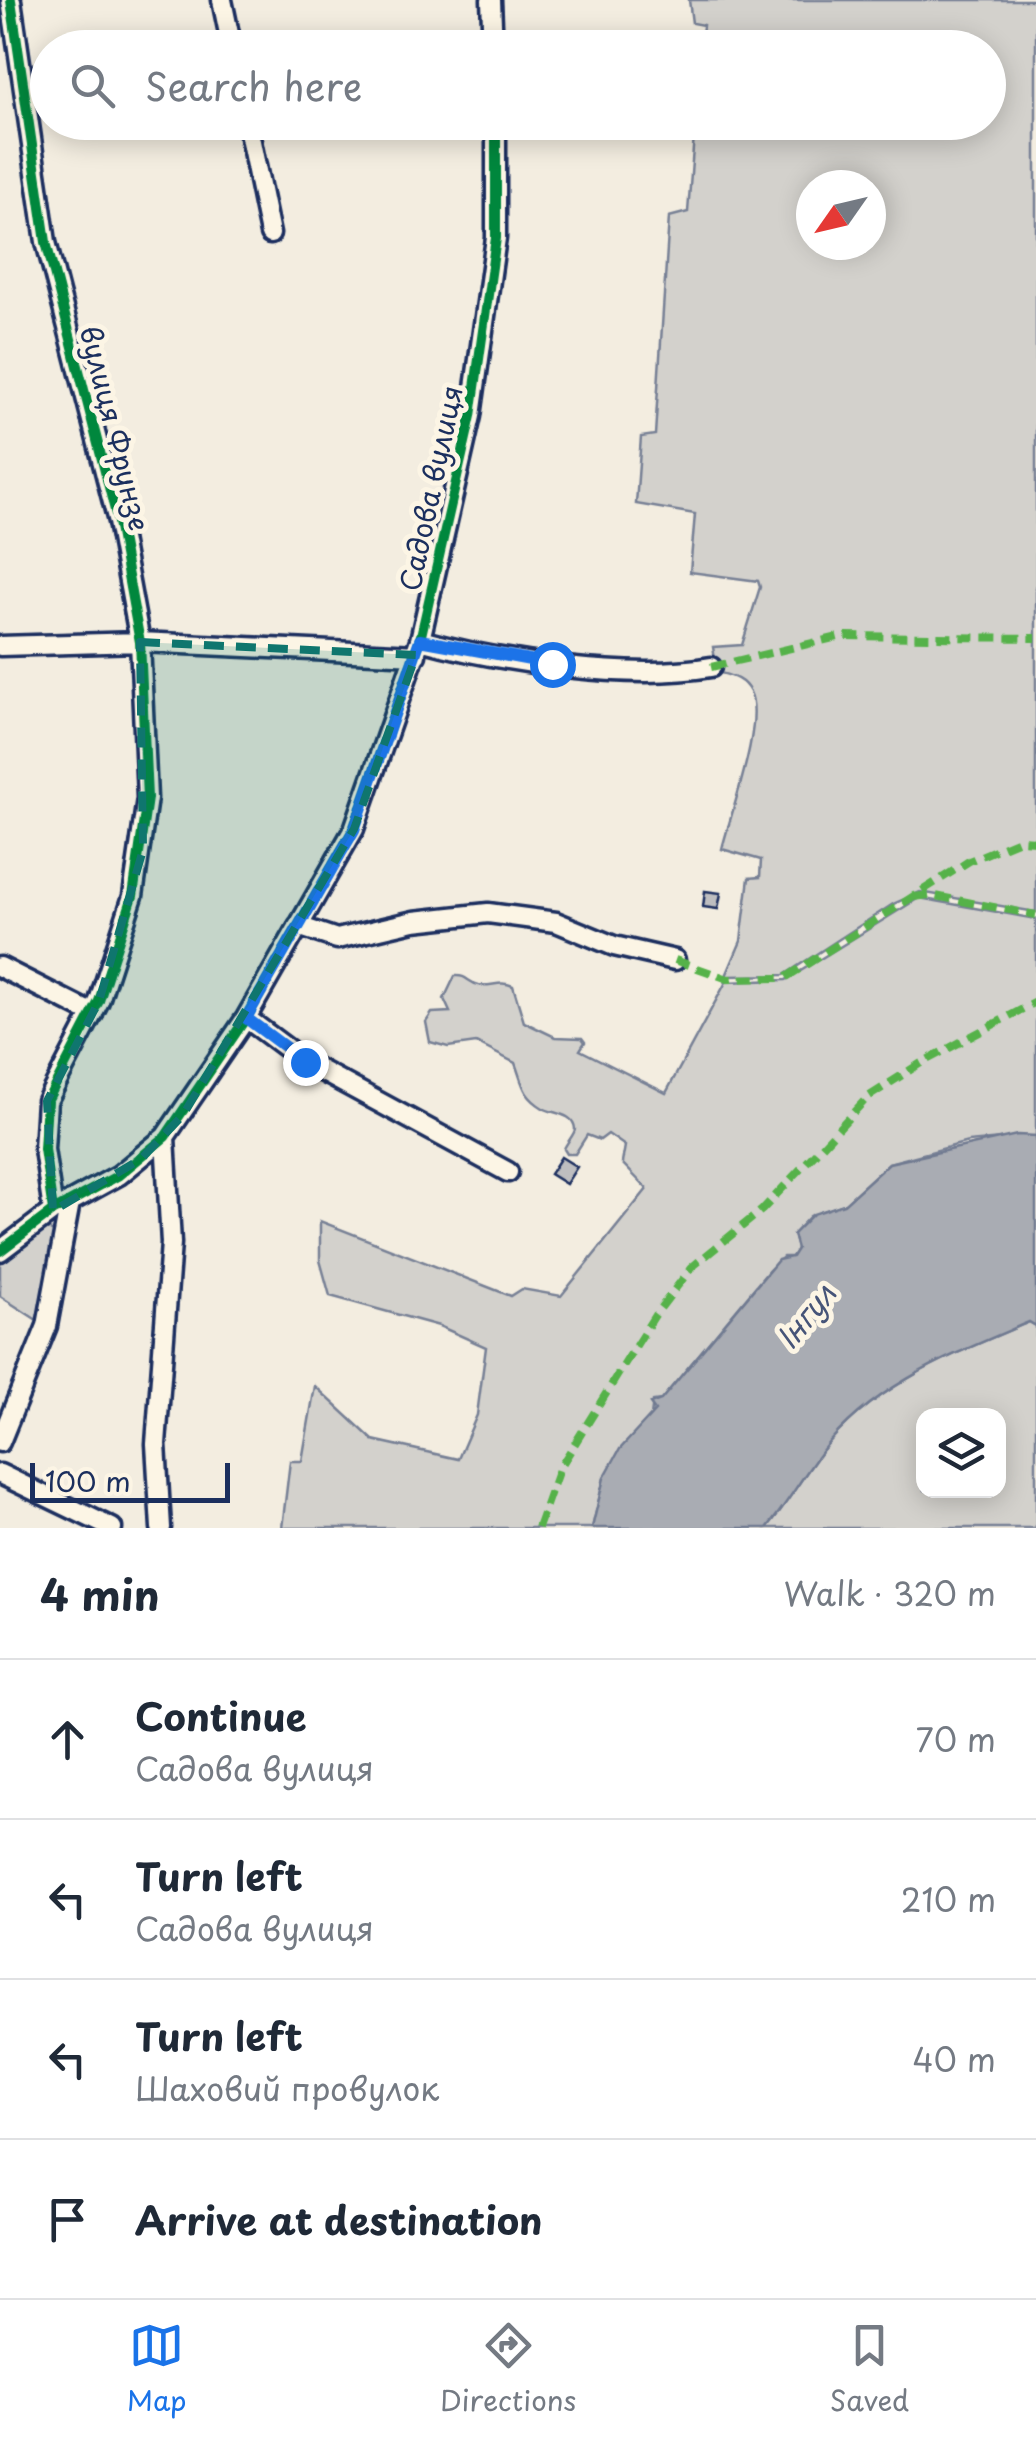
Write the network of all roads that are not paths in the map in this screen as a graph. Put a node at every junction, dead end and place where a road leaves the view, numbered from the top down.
1 (11, 0) edge
2 (222, 0) edge
3 (491, 0) edge
4 (228, 30) edge
5 (492, 30) edge
6 (30, 131) edge
7 (31, 140) edge
8 (252, 140) edge
9 (497, 140) edge
10 (270, 234) dead end
11 (140, 642) junction
12 (0, 646) edge
13 (418, 647) junction
14 (711, 667) dead end
15 (298, 926) junction
16 (675, 960) dead end
17 (0, 968) edge
18 (93, 1014) junction
19 (246, 1018) junction
20 (166, 1137) junction
21 (508, 1172) dead end
22 (62, 1206) junction
23 (0, 1251) edge
24 (0, 1442) edge
25 (0, 1474) edge
26 (112, 1528) edge
27 (162, 1528) edge

1 - 6 street, вулиця Фрунзе
2 - 4 street
3 - 5 street
7 - 11 street, вулиця Фрунзе
8 - 10 street
9 - 13 street, Садова вулиця
11 - 12 street
11 - 13 street
11 - 18 street, вулиця Фрунзе
13 - 14 street
13 - 15 street, Садова вулиця
15 - 16 street
15 - 19 street, Садова вулиця
17 - 18 street
18 - 22 street, вулиця Фрунзе
19 - 20 street, Садова вулиця
19 - 21 street
20 - 22 street, Садова вулиця
20 - 27 street
22 - 23 street, Садова вулиця
22 - 24 street, вулиця Фрунзе
25 - 26 street

